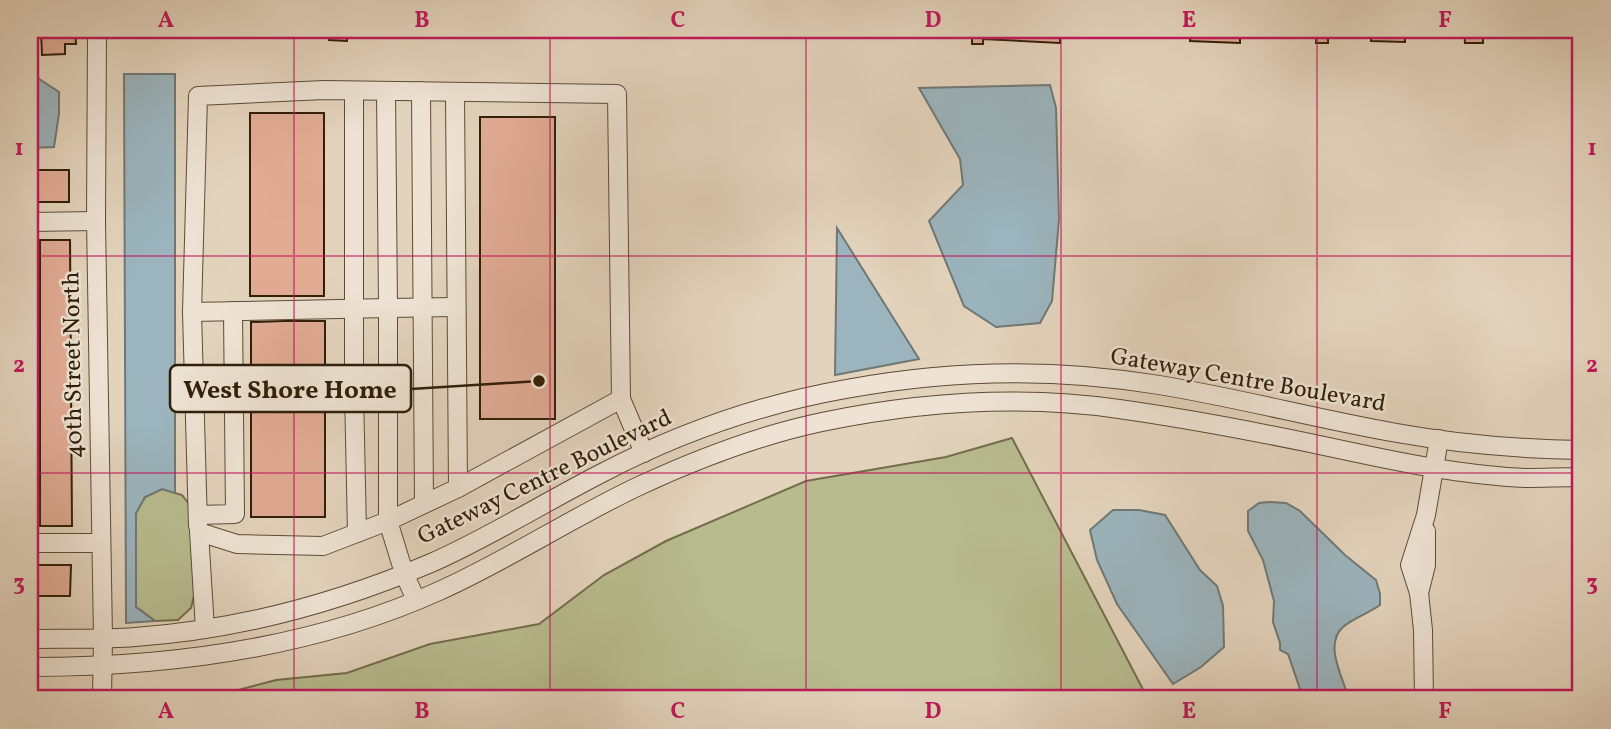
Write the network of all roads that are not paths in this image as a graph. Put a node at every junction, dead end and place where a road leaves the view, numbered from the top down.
1 (97, 30) edge
2 (354, 91) junction
3 (386, 91) junction
4 (421, 91) junction
5 (455, 92) junction
6 (96, 221) junction
7 (30, 222) edge
8 (456, 307) junction
9 (388, 308) junction
10 (421, 308) junction
11 (355, 309) junction
12 (233, 311) junction
13 (192, 312) junction
14 (621, 399) junction
15 (1439, 439) junction
16 (1581, 450) edge
17 (644, 453) junction
18 (1435, 467) junction
19 (1581, 477) edge
20 (458, 488) junction
21 (424, 504) junction
22 (388, 521) junction
23 (198, 523) junction
24 (357, 533) junction
25 (30, 543) edge
26 (100, 543) junction
27 (404, 573) junction
28 (416, 600) junction
29 (205, 629) junction
30 (103, 638) junction
31 (30, 639) edge
32 (30, 667) edge
33 (102, 667) junction
34 (102, 699) edge
35 (1424, 699) edge

1 - 6 street, 40th Street North
2 - 3 street
2 - 11 street
2 - 13 street
3 - 4 street
3 - 9 street
4 - 5 street
4 - 10 street
5 - 8 street
5 - 14 street
6 - 7 street
6 - 26 street, 40th Street North
8 - 10 street
8 - 20 street
9 - 10 street
9 - 11 street
9 - 22 street
10 - 21 street
11 - 12 street
11 - 24 street
12 - 13 street
12 - 23 street
13 - 23 street
14 - 17 street
14 - 20 street
15 - 16 street, Gateway Centre Boulevard
15 - 17 street, Gateway Centre Boulevard
15 - 18 street
17 - 27 street, Gateway Centre Boulevard
18 - 19 street, Gateway Centre Boulevard
18 - 28 street, Gateway Centre Boulevard
18 - 35 street
20 - 21 street
21 - 22 street
22 - 24 street
22 - 27 street
23 - 24 street
23 - 29 street
25 - 26 street
26 - 30 street, 40th Street North
27 - 28 street
27 - 29 street, Gateway Centre Boulevard
28 - 33 street, Gateway Centre Boulevard
29 - 30 street, Gateway Centre Boulevard
30 - 31 street, Gateway Centre Boulevard
30 - 33 street, 40th Street North
32 - 33 street, Gateway Centre Boulevard
33 - 34 street, 40th Street North

